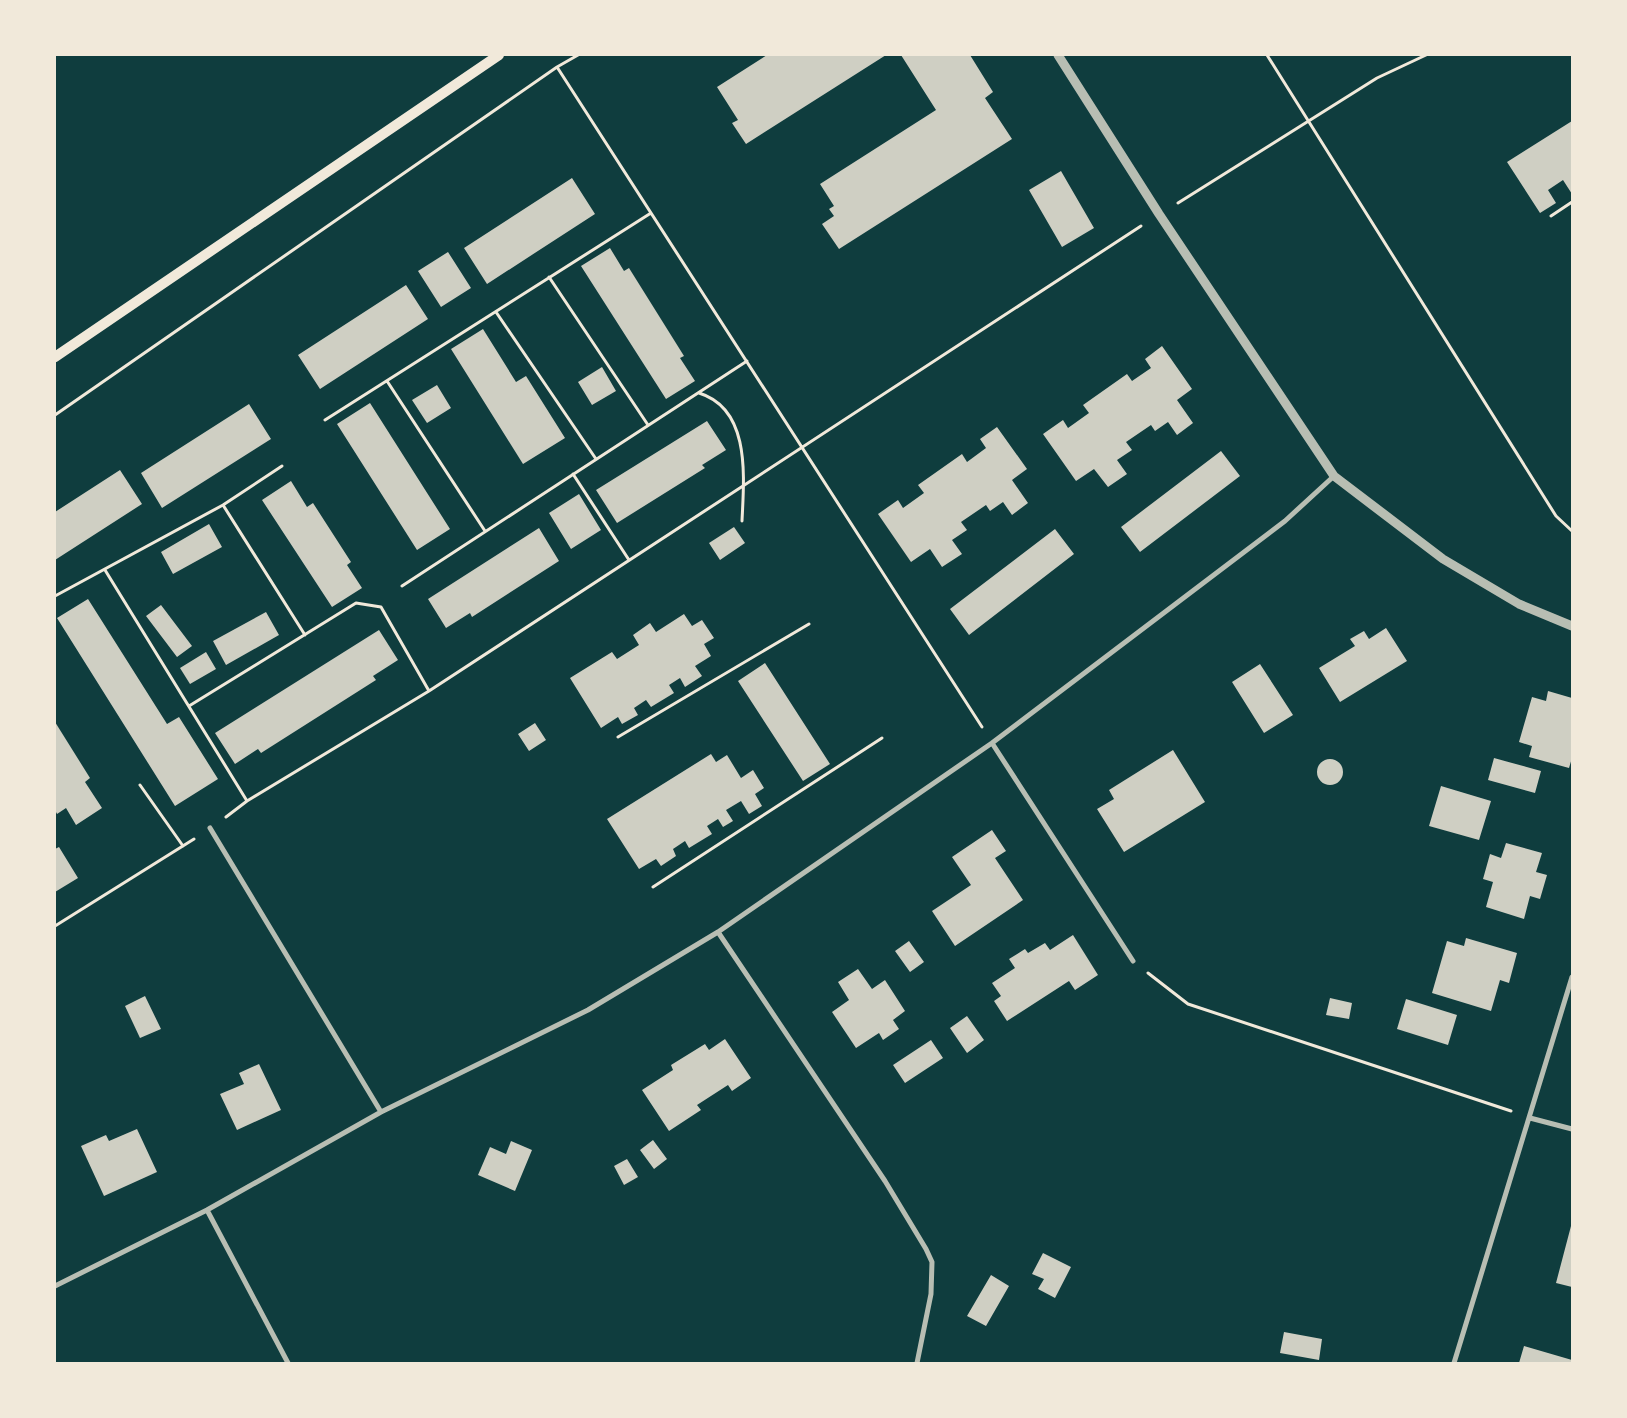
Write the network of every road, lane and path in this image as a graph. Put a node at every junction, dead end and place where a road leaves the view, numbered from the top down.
1 (499, 55) edge
2 (578, 55) edge
3 (1058, 55) edge
4 (1267, 55) edge
5 (1426, 55) edge
6 (557, 67) junction
7 (1308, 120) junction
8 (1572, 202) edge
9 (651, 213) junction
10 (1159, 214) junction
11 (1551, 216) dead end
12 (550, 277) junction
13 (496, 312) junction
14 (55, 357) edge
15 (747, 361) junction
16 (387, 381) junction
17 (698, 392) junction
18 (55, 415) edge
19 (325, 420) dead end
20 (648, 426) junction
21 (803, 447) junction
22 (596, 460) junction
23 (282, 466) dead end
24 (573, 474) junction
25 (1334, 476) junction
26 (743, 486) junction
27 (223, 505) junction
28 (742, 521) dead end
29 (485, 531) junction
30 (1572, 531) edge
31 (629, 560) junction
32 (105, 570) junction
33 (402, 586) dead end
34 (55, 596) edge
35 (808, 624) dead end
36 (1572, 626) edge
37 (305, 634) junction
38 (429, 691) junction
39 (189, 706) junction
40 (618, 737) dead end
41 (882, 738) dead end
42 (992, 743) junction
43 (140, 785) dead end
44 (248, 802) junction
45 (210, 828) junction
46 (183, 846) junction
47 (653, 887) dead end
48 (55, 926) edge
49 (718, 932) junction
50 (1133, 961) joint
51 (1572, 977) edge
52 (381, 1112) junction
53 (1530, 1118) junction
54 (1572, 1129) edge
55 (207, 1210) junction
56 (55, 1286) edge
57 (288, 1363) edge
58 (917, 1363) edge
59 (1454, 1363) edge

1 - 14 main road
2 - 6 path
3 - 10 street
4 - 7 path
5 - 7 path
6 - 9 path
6 - 18 path
7 - 10 path
7 - 30 path
8 - 11 path
9 - 12 path
9 - 15 path
10 - 21 path
10 - 25 street
12 - 13 path
12 - 20 path
13 - 16 path
13 - 22 path
15 - 17 path
15 - 21 path
16 - 19 path
16 - 29 path
17 - 20 path
17 - 26 path
20 - 22 path
21 - 26 path
21 - 42 path
22 - 24 path
23 - 27 path
24 - 29 path
24 - 31 path
25 - 36 street
25 - 42 street
26 - 28 path
26 - 31 path
27 - 32 path
27 - 37 path
29 - 33 path
31 - 38 path
32 - 34 path
32 - 39 path
35 - 40 path
37 - 38 path
37 - 39 path
38 - 44 path
39 - 44 path
41 - 47 path
42 - 49 street
42 - 50 street
43 - 46 path
44 - 45 path
45 - 46 path
45 - 52 street
46 - 48 path
49 - 52 street
49 - 58 street
50 - 53 path
51 - 53 street
52 - 55 street
53 - 54 street
53 - 59 street
55 - 56 street
55 - 57 street

